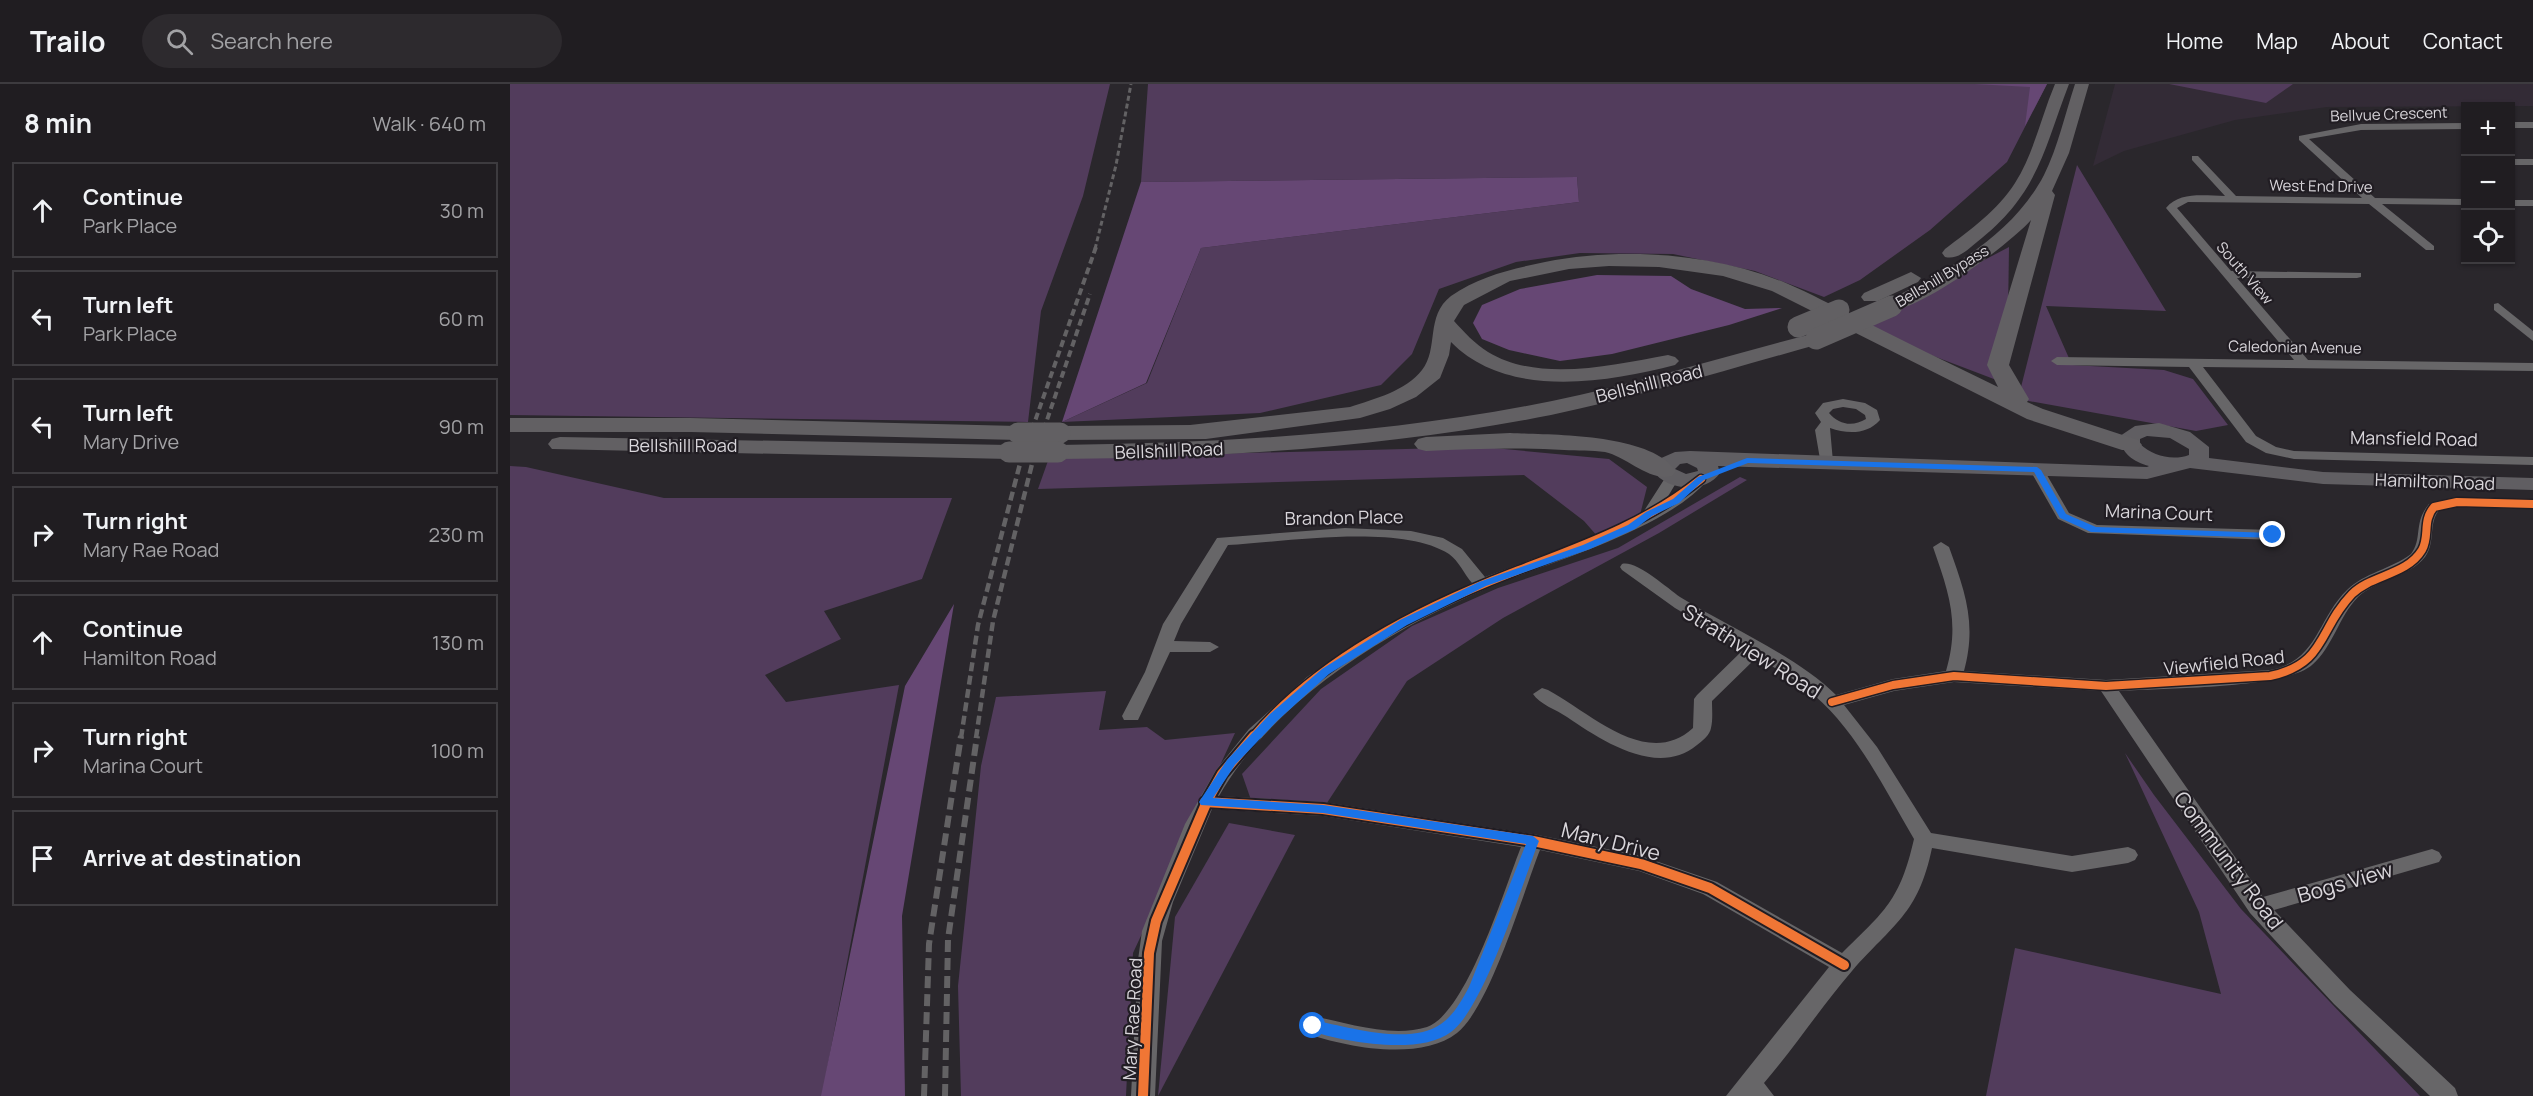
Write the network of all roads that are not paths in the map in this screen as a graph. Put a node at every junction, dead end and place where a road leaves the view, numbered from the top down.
1 (2062, 84) edge
2 (2082, 84) edge
3 (2515, 125) edge
4 (2533, 125) edge
5 (2461, 126) edge
6 (2195, 158) dead end
7 (2515, 162) edge
8 (2533, 162) edge
9 (2052, 177) junction
10 (2233, 200) junction
11 (2372, 201) junction
12 (2177, 202) joint
13 (2461, 202) edge
14 (2515, 203) edge
15 (2533, 203) edge
16 (2430, 248) dead end
17 (1940, 260) dead end
18 (1921, 271) dead end
19 (2226, 274) junction
20 (2357, 275) dead end
21 (2498, 307) dead end
22 (1443, 322) junction
23 (1807, 333) junction
24 (2533, 338) edge
25 (1745, 345) junction
26 (2057, 361) dead end
27 (2193, 363) junction
28 (2304, 364) junction
29 (2533, 367) edge
30 (1982, 387) junction
31 (2018, 399) junction
32 (1828, 421) dead end
33 (510, 425) edge
34 (1190, 432) junction
35 (2136, 442) junction
36 (1013, 443) junction
37 (1059, 443) junction
38 (510, 444) edge
39 (1160, 452) junction
40 (2189, 455) junction
41 (2533, 461) edge
42 (1826, 462) junction
43 (2037, 470) junction
44 (1701, 471) junction
45 (2111, 471) junction
46 (1668, 474) junction
47 (2533, 484) edge
48 (2533, 504) edge
49 (1649, 514) junction
50 (2273, 535) dead end
51 (1941, 547) dead end
52 (1628, 567) dead end
53 (1483, 584) junction
54 (1164, 646) junction
55 (1210, 647) dead end
56 (1755, 648) junction
57 (1954, 676) junction
58 (2106, 686) junction
59 (1542, 694) dead end
60 (1832, 702) junction
61 (1131, 716) dead end
62 (1205, 802) junction
63 (1924, 839) junction
64 (1533, 841) junction
65 (2128, 855) dead end
66 (2432, 857) dead end
67 (2258, 907) junction
68 (1844, 965) junction
69 (1313, 1026) dead end
70 (1750, 1092) edge
71 (1143, 1096) edge
72 (2446, 1096) edge

1 - 17 highway, Bellshill Bypass
2 - 9 highway, Bellshill Bypass
3 - 4 street
5 - 11 street, Bellvue Crescent
6 - 10 street
7 - 8 street
9 - 23 highway, Bellshill Bypass, bridge
9 - 31 highway
10 - 11 street, West End Drive
10 - 12 street, West End Drive
11 - 13 street, West End Drive
11 - 16 street
12 - 19 street, South View
14 - 15 street
18 - 23 highway, Bellshill Bypass, bridge
19 - 20 street
19 - 28 street, South View
21 - 24 street
22 - 25 highway
22 - 30 highway
22 - 34 highway
23 - 25 highway, Bellshill Road
23 - 39 highway, Bellshill Road
25 - 34 highway, Bellshill Road
26 - 27 street, Caledonian Avenue
27 - 28 street, Caledonian Avenue
27 - 41 street, Mansfield Road
28 - 29 street, Caledonian Avenue
30 - 31 highway
30 - 35 highway
31 - 35 highway
32 - 42 street
33 - 36 highway, Bellshill Road
34 - 37 highway, Bellshill Road
35 - 40 main road
35 - 40 main road
35 - 45 main road
36 - 37 highway, Bellshill Road, bridge
36 - 38 highway, Bellshill Road
37 - 39 highway, Bellshill Road
39 - 46 highway
40 - 45 main road, Hamilton Road
40 - 47 main road, Hamilton Road
42 - 43 main road, Hamilton Road
42 - 44 main road, Hamilton Road
43 - 45 main road, Hamilton Road
43 - 50 street, Marina Court
44 - 46 main road, Hamilton Road
44 - 49 street, Mary Rae Road
46 - 49 street, Mary Rae Road
48 - 58 street, Viewfield Road
49 - 53 street, Mary Rae Road
51 - 57 street
52 - 56 street, Strathview Road
53 - 54 street, Brandon Place
53 - 62 street, Mary Rae Road
54 - 55 street
54 - 61 street
56 - 59 street
56 - 60 street, Strathview Road
57 - 58 street, Viewfield Road
57 - 60 street, Viewfield Road
58 - 67 street, Community Road
60 - 63 street, Strathview Road
62 - 64 street, Mary Drive
62 - 71 street, Mary Rae Road
63 - 65 street
63 - 68 street
64 - 68 street, Mary Drive
64 - 69 street
66 - 67 street, Bogs View
67 - 72 street, Community Road
68 - 70 street

